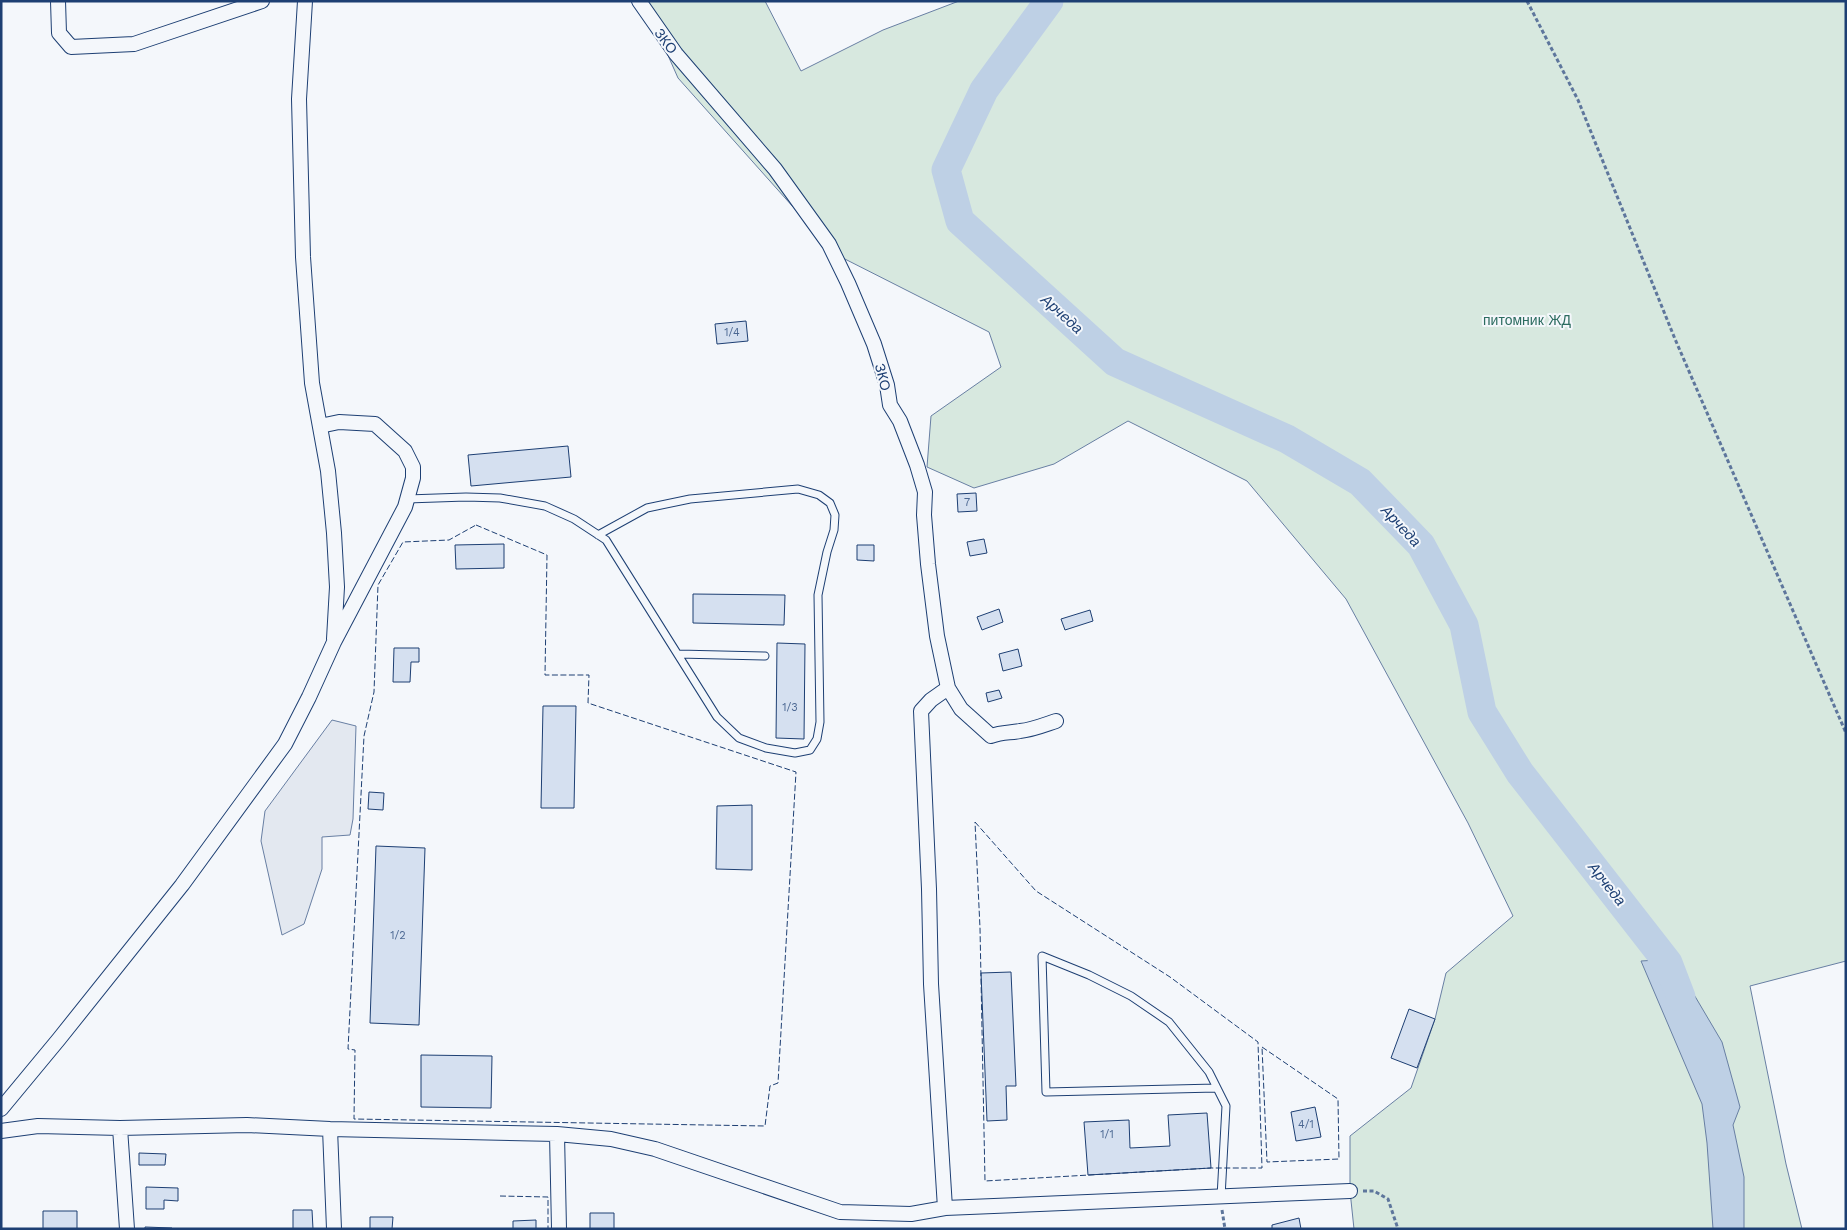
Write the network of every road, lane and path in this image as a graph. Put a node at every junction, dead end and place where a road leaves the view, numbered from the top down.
1 (58, 1) edge
2 (262, 1) edge
3 (305, 1) edge
4 (638, 1) edge
5 (1527, 1) edge
6 (320, 426) junction
7 (408, 499) junction
8 (598, 535) junction
9 (334, 642) junction
10 (678, 654) junction
11 (765, 656) dead end
12 (948, 688) junction
13 (1056, 721) dead end
14 (1846, 734) edge
15 (1216, 1088) junction
16 (1, 1109) edge
17 (120, 1128) junction
18 (330, 1129) junction
19 (1, 1131) edge
20 (557, 1134) junction
21 (1350, 1191) joint
22 (1221, 1197) junction
23 (945, 1208) junction
24 (127, 1229) edge
25 (334, 1229) edge
26 (559, 1229) edge
27 (1225, 1229) edge
28 (1398, 1229) edge

1 - 2 street
3 - 6 street
4 - 12 street, ЗКО
5 - 14 path
6 - 7 street
6 - 9 street
7 - 8 lane
7 - 9 street
8 - 10 lane
8 - 10 lane
9 - 16 street
10 - 11 lane
12 - 13 street, ЗКО
12 - 23 street
15 - 15 lane
15 - 22 lane
17 - 18 street
17 - 19 street
17 - 24 street
18 - 20 street
18 - 25 street
20 - 23 street
20 - 26 street
21 - 22 street
21 - 28 path
22 - 23 street
22 - 27 path

